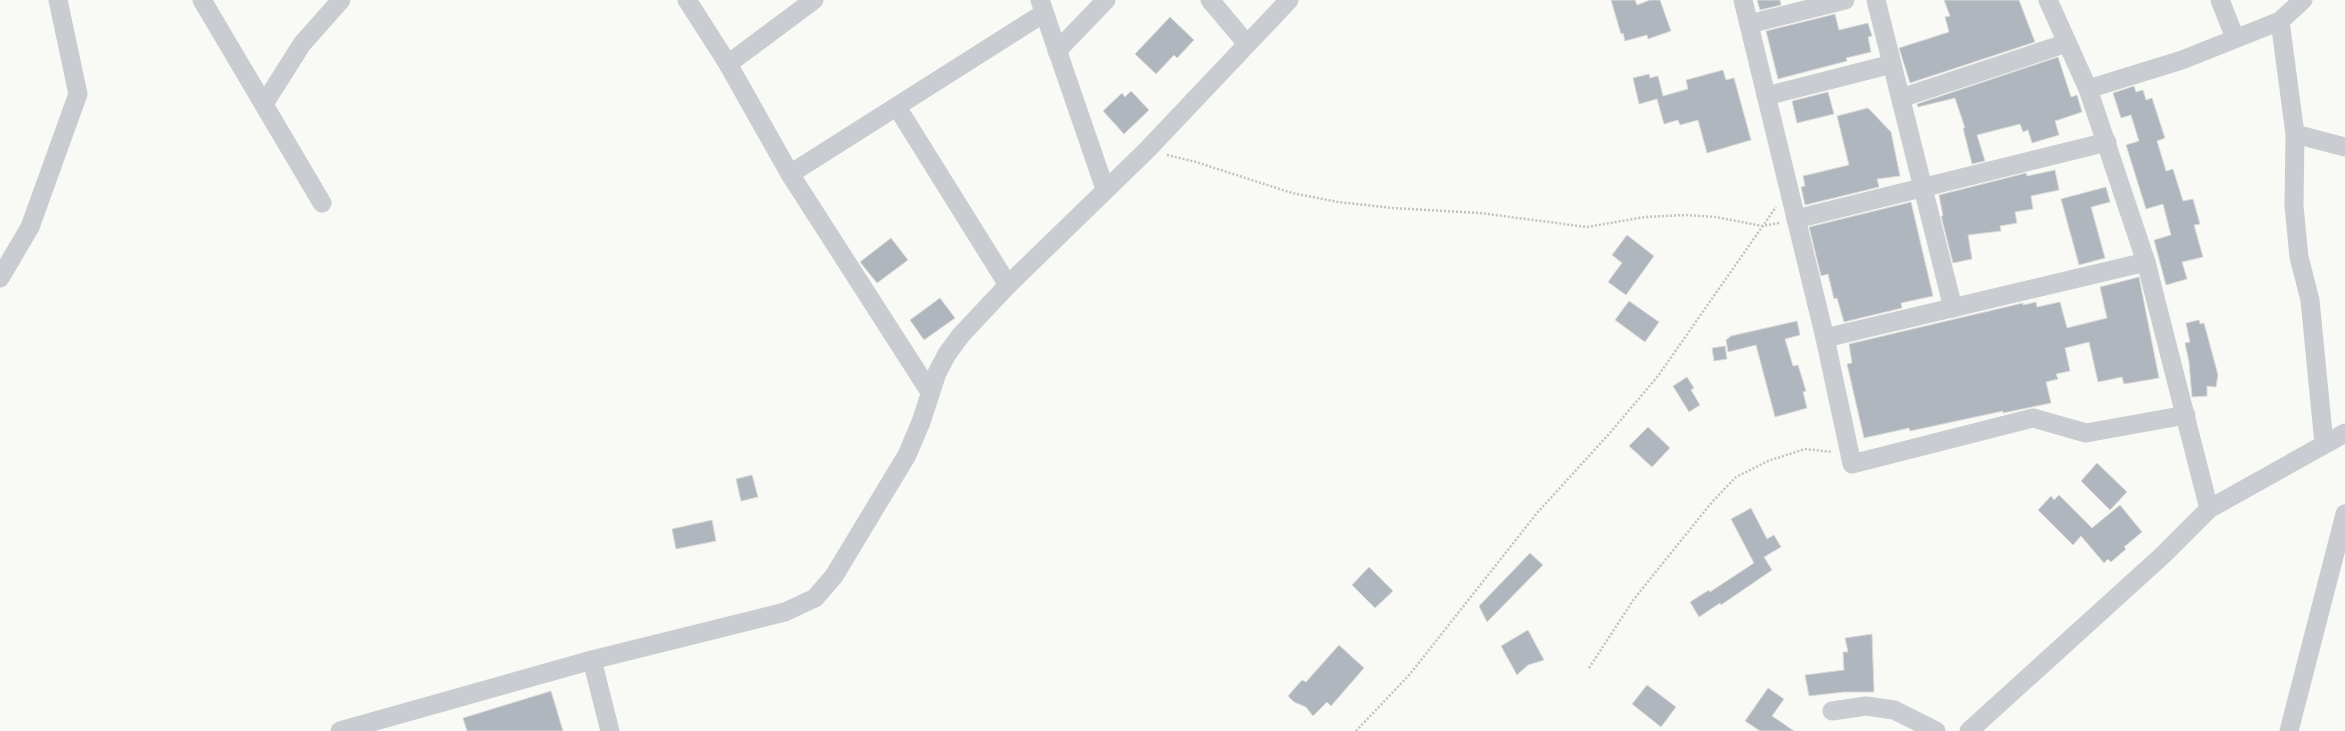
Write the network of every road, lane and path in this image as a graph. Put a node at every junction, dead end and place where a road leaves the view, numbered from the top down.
1 (58, 0) edge
2 (202, 0) edge
3 (342, 0) edge
4 (687, 0) edge
5 (814, 0) edge
6 (1106, 0) edge
7 (1210, 0) edge
8 (1289, 0) edge
9 (1743, 0) edge
10 (1844, 0) edge
11 (1876, 0) edge
12 (2048, 0) edge
13 (2220, 0) edge
14 (2303, 0) edge
15 (1042, 7) edge
16 (2280, 21) junction
17 (1749, 24) junction
18 (2235, 38) junction
19 (2067, 43) junction
20 (1247, 44) junction
21 (1057, 51) junction
22 (728, 64) junction
23 (1892, 64) junction
24 (2088, 89) junction
25 (1766, 96) junction
26 (1901, 98) junction
27 (264, 104) junction
28 (897, 107) junction
29 (2295, 134) junction
30 (2107, 142) junction
31 (2345, 147) edge
32 (1147, 150) junction
33 (790, 174) junction
34 (1923, 187) junction
35 (1788, 188) junction
36 (1105, 189) junction
37 (322, 203) dead end
38 (1796, 219) junction
39 (1762, 226) junction
40 (2146, 262) junction
41 (0, 278) edge
42 (1008, 285) junction
43 (1953, 308) junction
44 (1825, 338) junction
45 (930, 392) junction
46 (2186, 415) junction
47 (2345, 433) edge
48 (2324, 444) junction
49 (1852, 464) junction
50 (2209, 509) junction
51 (2345, 514) edge
52 (592, 660) junction
53 (1589, 668) dead end
54 (1832, 711) dead end
55 (340, 731) edge
56 (610, 731) edge
57 (1356, 731) edge
58 (1936, 731) edge
59 (1969, 731) edge
60 (2289, 731) edge

1 - 41 street
2 - 27 street
3 - 27 street
4 - 22 street
5 - 22 street
6 - 21 street
7 - 20 street
8 - 20 street
9 - 17 street
10 - 17 street
11 - 23 street
12 - 19 street
13 - 18 street
14 - 16 street
15 - 21 street
15 - 28 street
16 - 18 street
16 - 29 street
17 - 25 street
18 - 24 street
19 - 24 street
19 - 26 street
20 - 32 street
21 - 36 street
22 - 33 street
23 - 25 street
23 - 26 street
24 - 30 street
25 - 35 street
26 - 34 street
27 - 37 street
28 - 33 street
28 - 42 street
29 - 31 street
29 - 48 street
30 - 34 street
30 - 40 street
32 - 36 street
32 - 39 path
33 - 45 street
34 - 38 street
34 - 43 street
35 - 38 street
35 - 39 path
36 - 42 street
38 - 39 path
38 - 44 street
39 - 57 path
40 - 43 street
40 - 46 street
42 - 45 street
43 - 44 street
44 - 49 street
45 - 52 street
46 - 49 street
46 - 50 street
47 - 48 street
48 - 50 street
49 - 53 path
50 - 59 street
51 - 60 street
52 - 55 street
52 - 56 street
54 - 58 street

